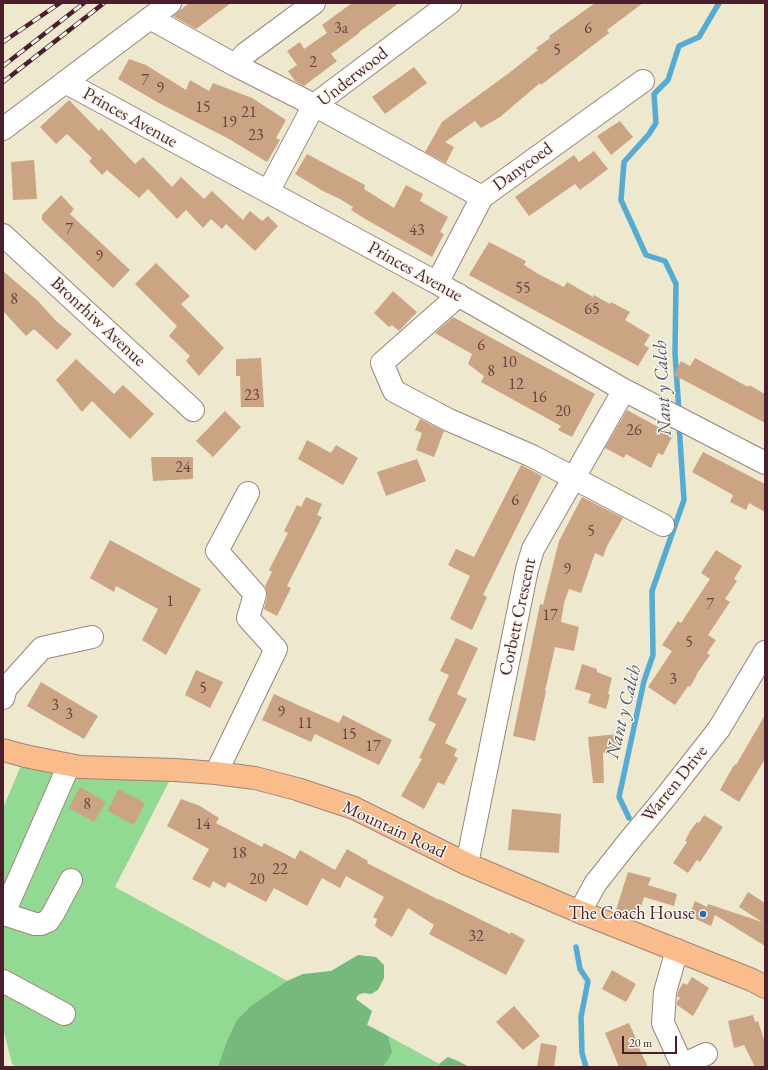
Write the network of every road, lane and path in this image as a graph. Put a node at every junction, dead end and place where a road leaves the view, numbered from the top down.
1 (170, 3) edge
2 (314, 3) edge
3 (450, 3) edge
4 (150, 18) junction
5 (235, 66) junction
6 (643, 81) dead end
7 (65, 82) junction
8 (314, 105) junction
9 (3, 128) edge
10 (268, 192) junction
11 (482, 197) junction
12 (3, 235) edge
13 (437, 283) junction
14 (459, 295) junction
15 (624, 390) junction
16 (193, 410) dead end
17 (765, 463) edge
18 (574, 477) junction
19 (248, 493) dead end
20 (663, 525) dead end
21 (92, 637) dead end
22 (765, 652) edge
23 (3, 698) edge
24 (3, 750) edge
25 (69, 765) junction
26 (216, 773) junction
27 (467, 864) junction
28 (71, 880) dead end
29 (580, 912) junction
30 (3, 915) edge
31 (676, 950) junction
32 (3, 981) edge
33 (765, 987) edge
34 (64, 1014) dead end
35 (706, 1054) dead end

1 - 4 street
2 - 5 street
3 - 8 street, Underwood
4 - 5 street
4 - 7 street
5 - 8 street
6 - 11 street, Danycoed
7 - 9 street
7 - 10 street, Princes Avenue
8 - 10 street, Underwood
8 - 11 street
10 - 13 street, Princes Avenue
11 - 13 street, Danycoed
12 - 16 street, Bronrhiw Avenue
13 - 14 street, Princes Avenue
14 - 15 street, Princes Avenue
14 - 18 street
15 - 17 street, Princes Avenue
15 - 18 street, Corbett Crescent
18 - 20 street
18 - 27 street, Corbett Crescent
19 - 26 street
21 - 23 street
22 - 29 street, Warren Drive
24 - 25 main road, Mountain Road
25 - 26 main road, Mountain Road
25 - 30 street
26 - 27 main road, Mountain Road
27 - 29 main road, Mountain Road
28 - 30 street
29 - 31 main road, Mountain Road
31 - 33 main road, Mountain Road
31 - 35 street
32 - 34 street

